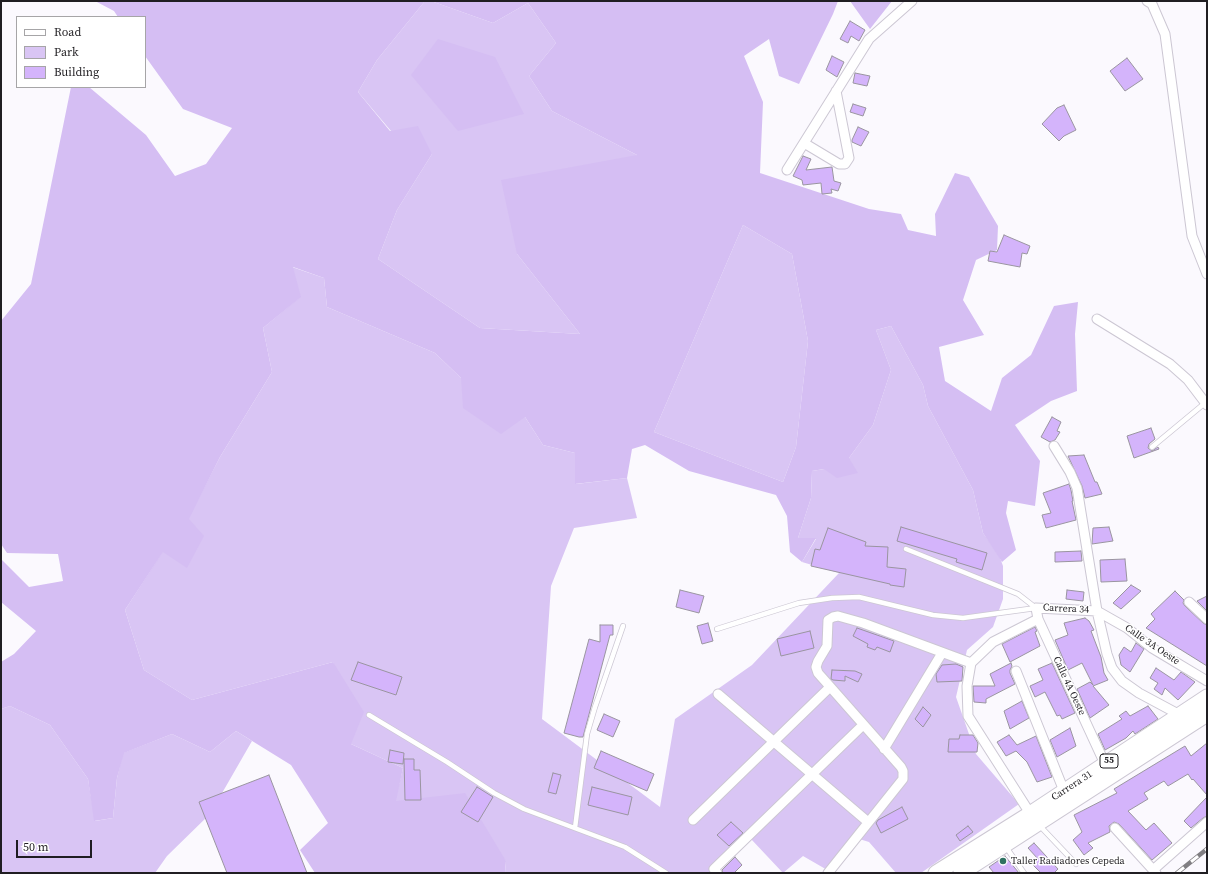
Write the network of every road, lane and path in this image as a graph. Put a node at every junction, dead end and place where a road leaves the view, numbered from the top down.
1 (912, 1) edge
2 (1147, 1) edge
3 (836, 91) junction
4 (804, 143) junction
5 (786, 170) dead end
6 (1207, 274) edge
7 (1097, 319) dead end
8 (1206, 404) edge
9 (1054, 446) dead end
10 (1152, 447) dead end
11 (906, 549) dead end
12 (1189, 602) dead end
13 (1036, 608) junction
14 (1097, 611) junction
15 (1038, 619) junction
16 (1207, 619) edge
17 (623, 626) dead end
18 (717, 629) dead end
19 (942, 653) junction
20 (971, 663) junction
21 (1016, 671) dead end
22 (1207, 681) edge
23 (830, 687) junction
24 (718, 694) dead end
25 (1207, 697) edge
26 (1207, 714) edge
27 (369, 715) dead end
28 (1180, 715) junction
29 (863, 725) junction
30 (774, 741) junction
31 (884, 749) junction
32 (1105, 764) junction
33 (812, 774) junction
34 (1064, 791) junction
35 (1033, 819) junction
36 (693, 820) dead end
37 (868, 822) junction
38 (1207, 822) edge
39 (575, 828) junction
40 (1115, 828) dead end
41 (1001, 839) junction
42 (1076, 864) dead end
43 (970, 869) edge
44 (1154, 871) edge
45 (666, 873) edge
46 (718, 873) edge
47 (828, 873) edge
48 (936, 873) edge
49 (1024, 873) edge

1 - 3 street
2 - 6 street
3 - 4 street
3 - 4 street
4 - 5 street
7 - 8 street
8 - 10 lane
9 - 14 street
11 - 13 lane
12 - 16 street
13 - 14 street, Carrera 34
13 - 15 street, Calle 4A Oeste
13 - 18 lane
14 - 22 street, Calle 3A Oeste
14 - 28 street
15 - 20 street
15 - 32 street, Calle 4A Oeste
17 - 39 lane
19 - 20 street
19 - 23 street
19 - 31 street
20 - 35 street
21 - 34 street
23 - 29 street
23 - 30 street
24 - 30 street
25 - 28 highway, Carrera 31 / 55
26 - 35 highway, Carrera 31 / 55
27 - 39 lane
28 - 32 highway, Carrera 31 / 55
29 - 31 street
29 - 33 street
30 - 33 street
30 - 36 street
31 - 37 street
32 - 34 highway, Carrera 31 / 55
33 - 37 street
33 - 46 street
34 - 35 highway, Carrera 31 / 55
35 - 41 highway, Carrera 31 / 55
35 - 42 lane
37 - 47 street
38 - 44 street
39 - 45 lane
40 - 44 street
41 - 43 highway, Carrera 31 / 55
41 - 48 highway, Carrera 31 / 55
41 - 49 lane

